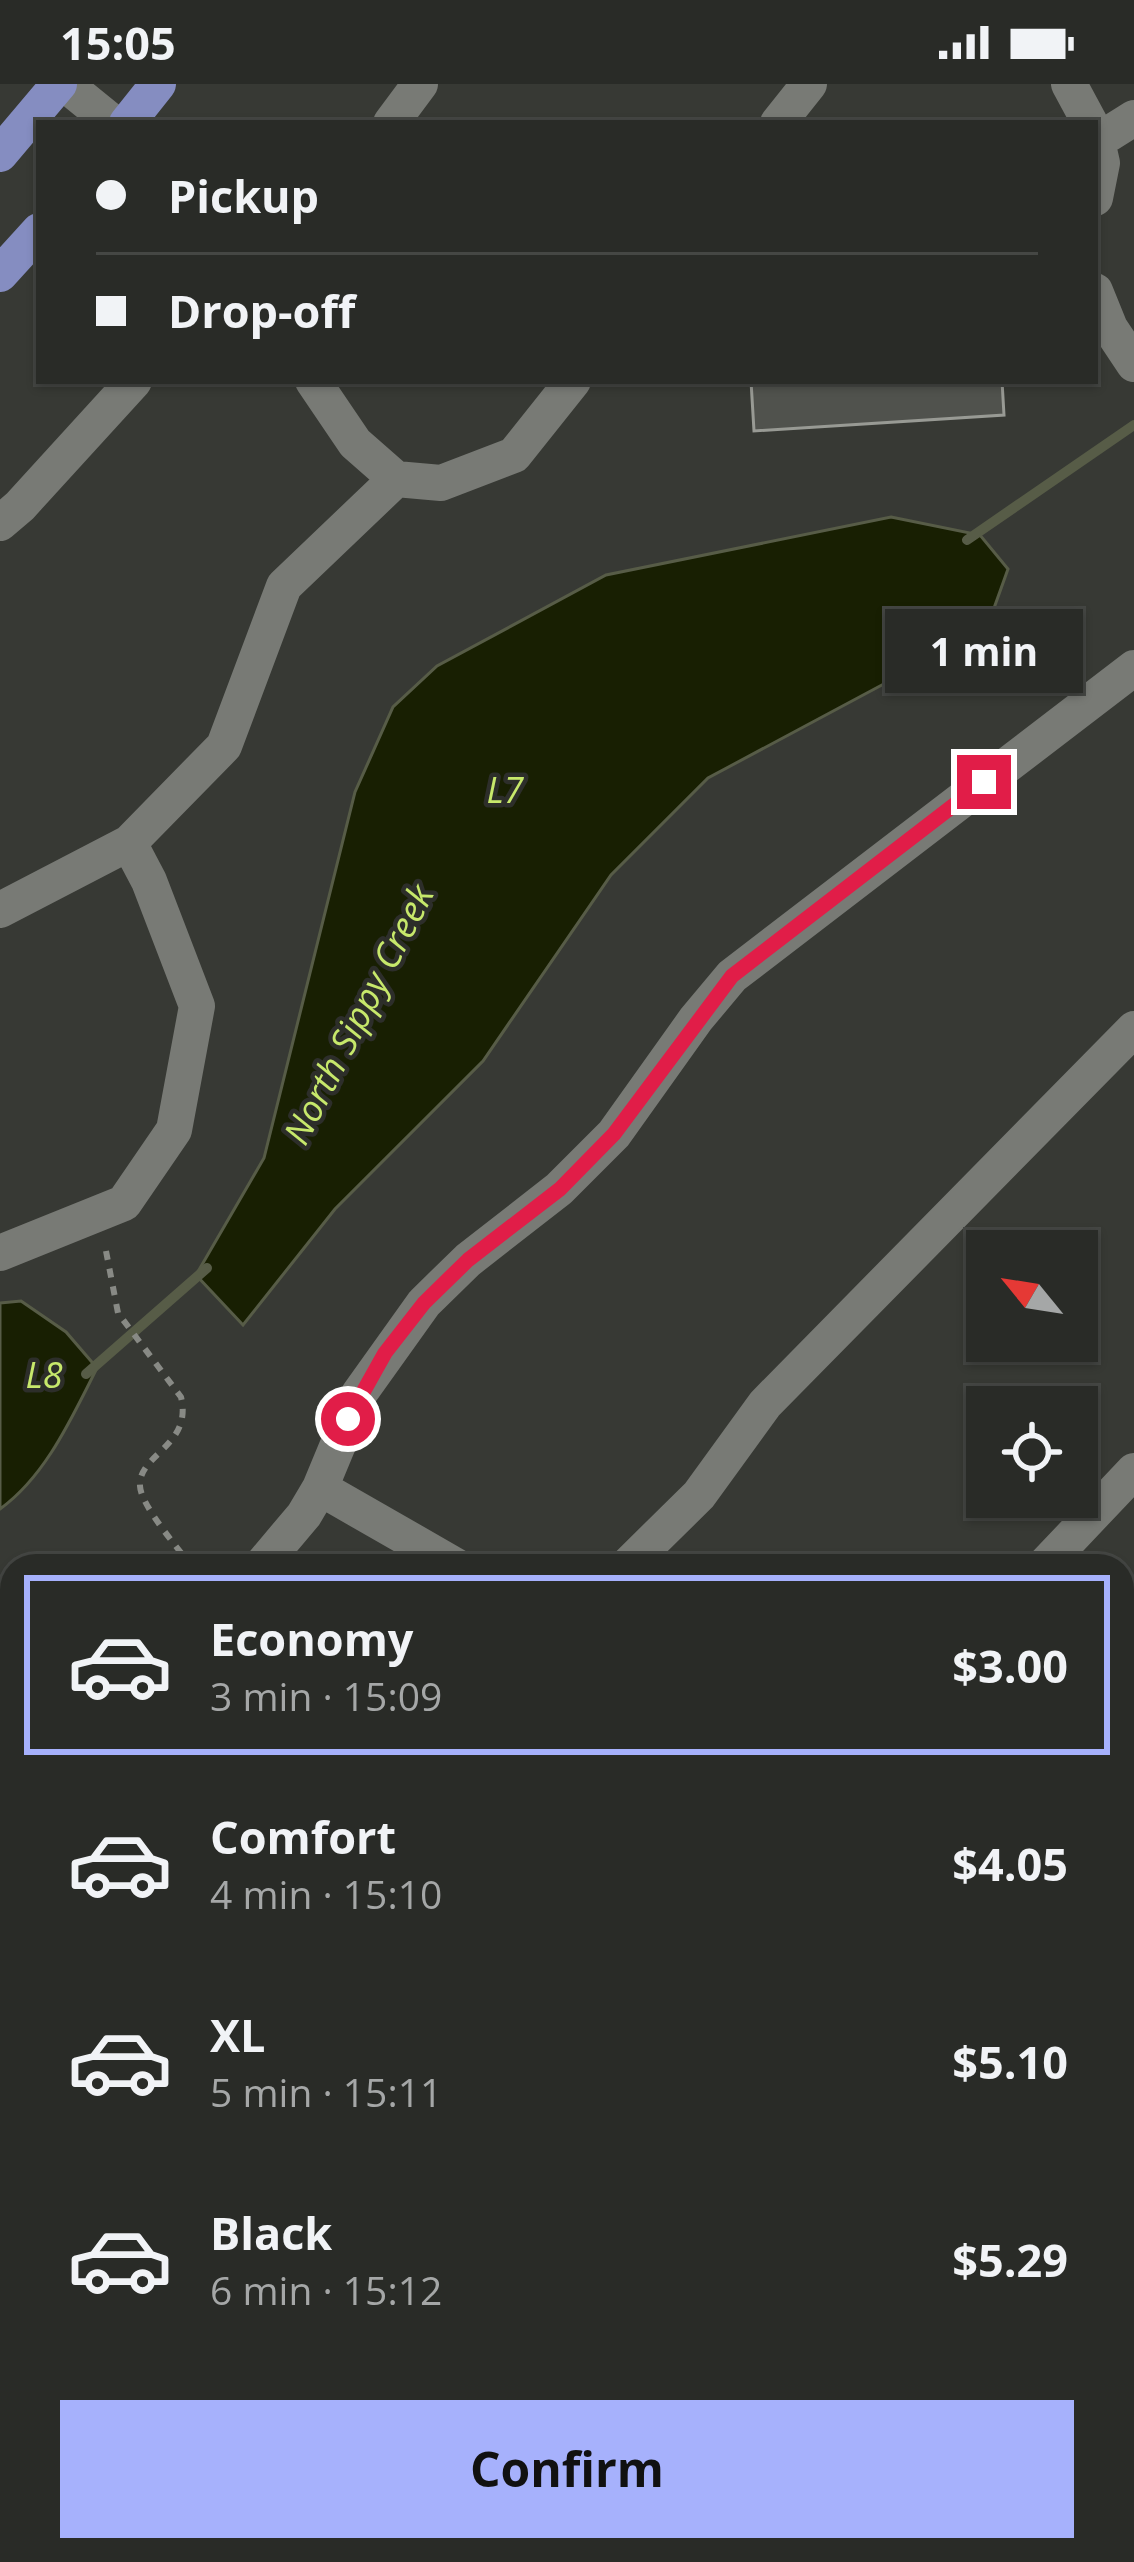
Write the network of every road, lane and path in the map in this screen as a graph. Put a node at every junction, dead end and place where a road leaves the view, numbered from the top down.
1 (62, 84) edge
2 (158, 84) edge
3 (420, 84) edge
4 (809, 84) edge
5 (1069, 84) edge
6 (1134, 118) edge
7 (38, 119) edge
8 (109, 120) edge
9 (129, 120) edge
10 (393, 120) edge
11 (780, 120) edge
12 (1088, 120) edge
13 (36, 121) edge
14 (1098, 131) edge
15 (1098, 145) edge
16 (0, 154) edge
17 (1098, 183) edge
18 (36, 234) edge
19 (0, 274) edge
20 (1098, 298) edge
21 (1134, 364) edge
22 (131, 384) edge
23 (316, 384) edge
24 (571, 384) edge
25 (396, 479) junction
26 (0, 523) edge
27 (1134, 668) edge
28 (129, 843) junction
29 (0, 910) edge
30 (1134, 1029) edge
31 (124, 1203) junction
32 (0, 1252) edge
33 (1134, 1471) edge
34 (320, 1488) junction
35 (183, 1554) edge
36 (273, 1554) edge
37 (435, 1554) edge
38 (639, 1554) edge
39 (1055, 1554) edge

1 - 7 main road
1 - 8 street
2 - 9 main road
3 - 10 street
4 - 11 street
5 - 12 street
6 - 14 street
13 - 16 main road
15 - 17 street
18 - 19 main road
20 - 21 street
22 - 26 street
23 - 25 street
24 - 25 street
25 - 28 street
27 - 34 street
28 - 29 street
28 - 31 street
30 - 38 street
31 - 32 street
31 - 35 path
33 - 39 street
34 - 36 street
34 - 37 street

